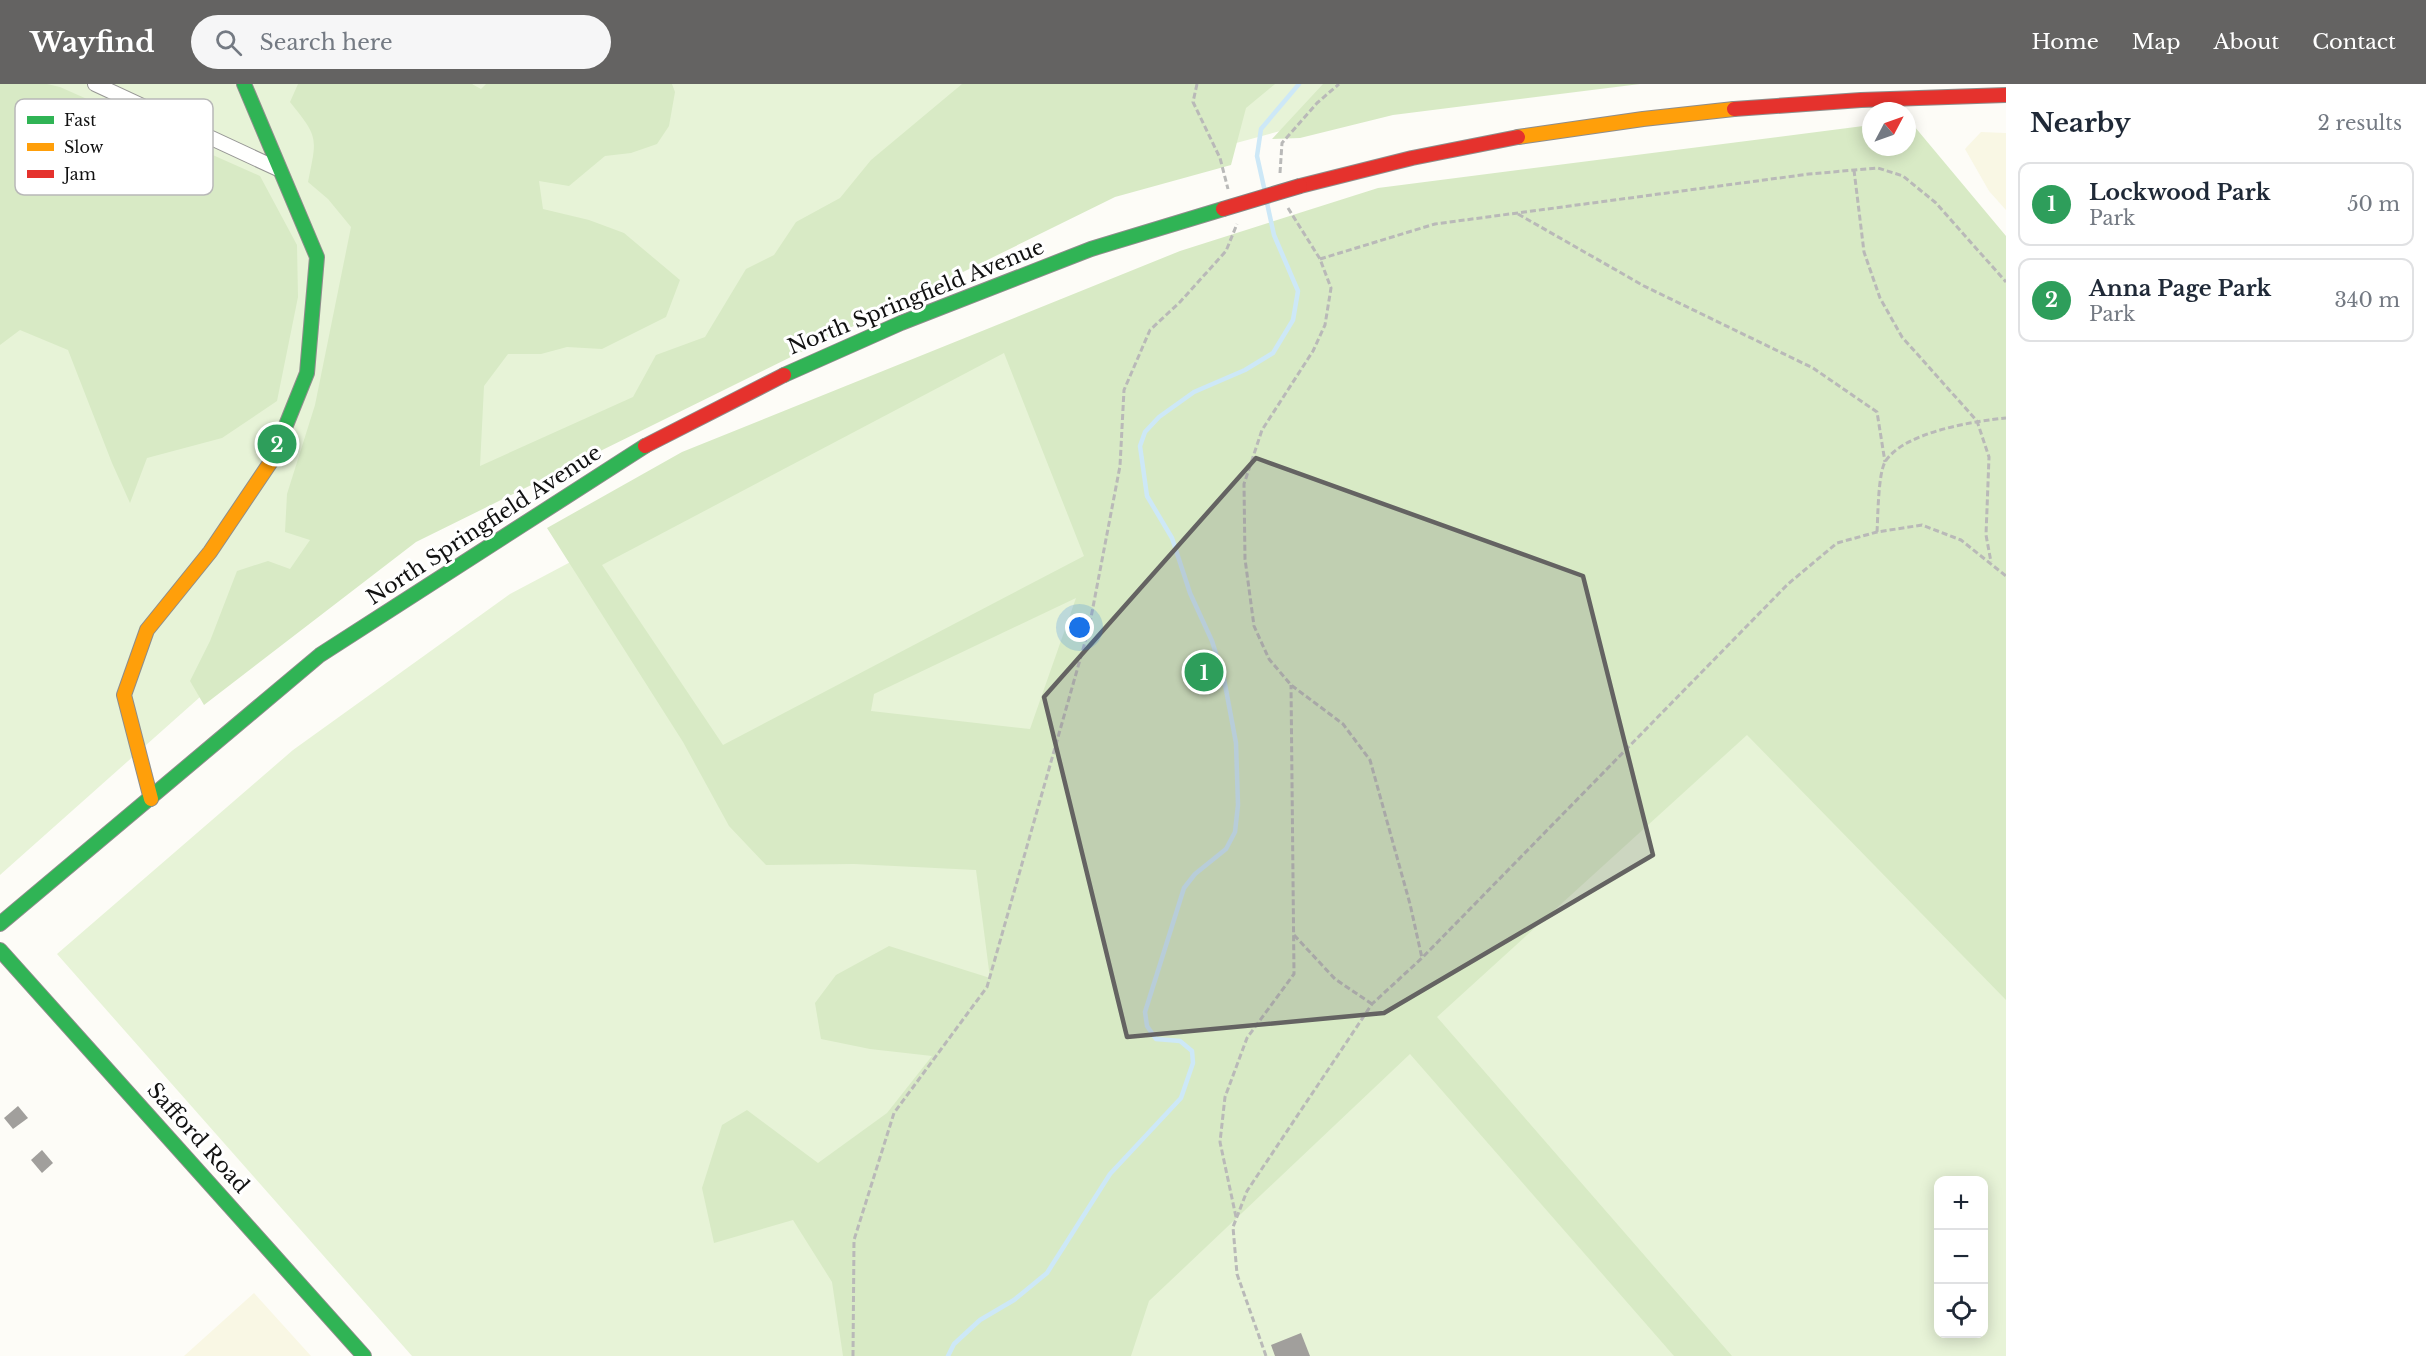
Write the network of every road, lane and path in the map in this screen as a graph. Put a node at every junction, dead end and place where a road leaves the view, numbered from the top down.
1 (95, 84) edge
2 (243, 84) edge
3 (1197, 84) edge
4 (1339, 84) edge
5 (2006, 95) edge
6 (127, 99) edge
7 (213, 139) edge
8 (278, 169) junction
9 (1854, 170) junction
10 (1280, 174) dead end
11 (1228, 191) dead end
12 (1287, 207) dead end
13 (1229, 211) junction
14 (1516, 213) junction
15 (1320, 259) junction
16 (2006, 282) edge
17 (2006, 418) edge
18 (1977, 421) junction
19 (1885, 462) junction
20 (1877, 532) junction
21 (1991, 562) junction
22 (2006, 576) edge
23 (1291, 686) junction
24 (151, 799) junction
25 (0, 924) edge
26 (1293, 934) junction
27 (0, 950) edge
28 (1422, 958) junction
29 (1372, 1004) junction
30 (1236, 1218) junction
31 (364, 1356) edge
32 (853, 1356) edge
33 (1266, 1356) edge

1 - 6 street
2 - 8 main road
3 - 11 path
4 - 10 path
5 - 13 main road, North Springfield Avenue, bridge
7 - 8 street
8 - 24 main road
9 - 14 path
9 - 16 path
9 - 18 path
12 - 15 path
13 - 24 main road, North Springfield Avenue
13 - 32 path
14 - 15 path
14 - 19 path
15 - 23 path
17 - 18 path
18 - 19 path
18 - 21 path
19 - 20 path
20 - 21 path
20 - 28 path
21 - 22 path
23 - 26 path
23 - 28 path
24 - 25 main road, North Springfield Avenue
26 - 29 path
26 - 30 path
27 - 31 main road, Safford Road
28 - 29 path
29 - 30 path
30 - 33 path

